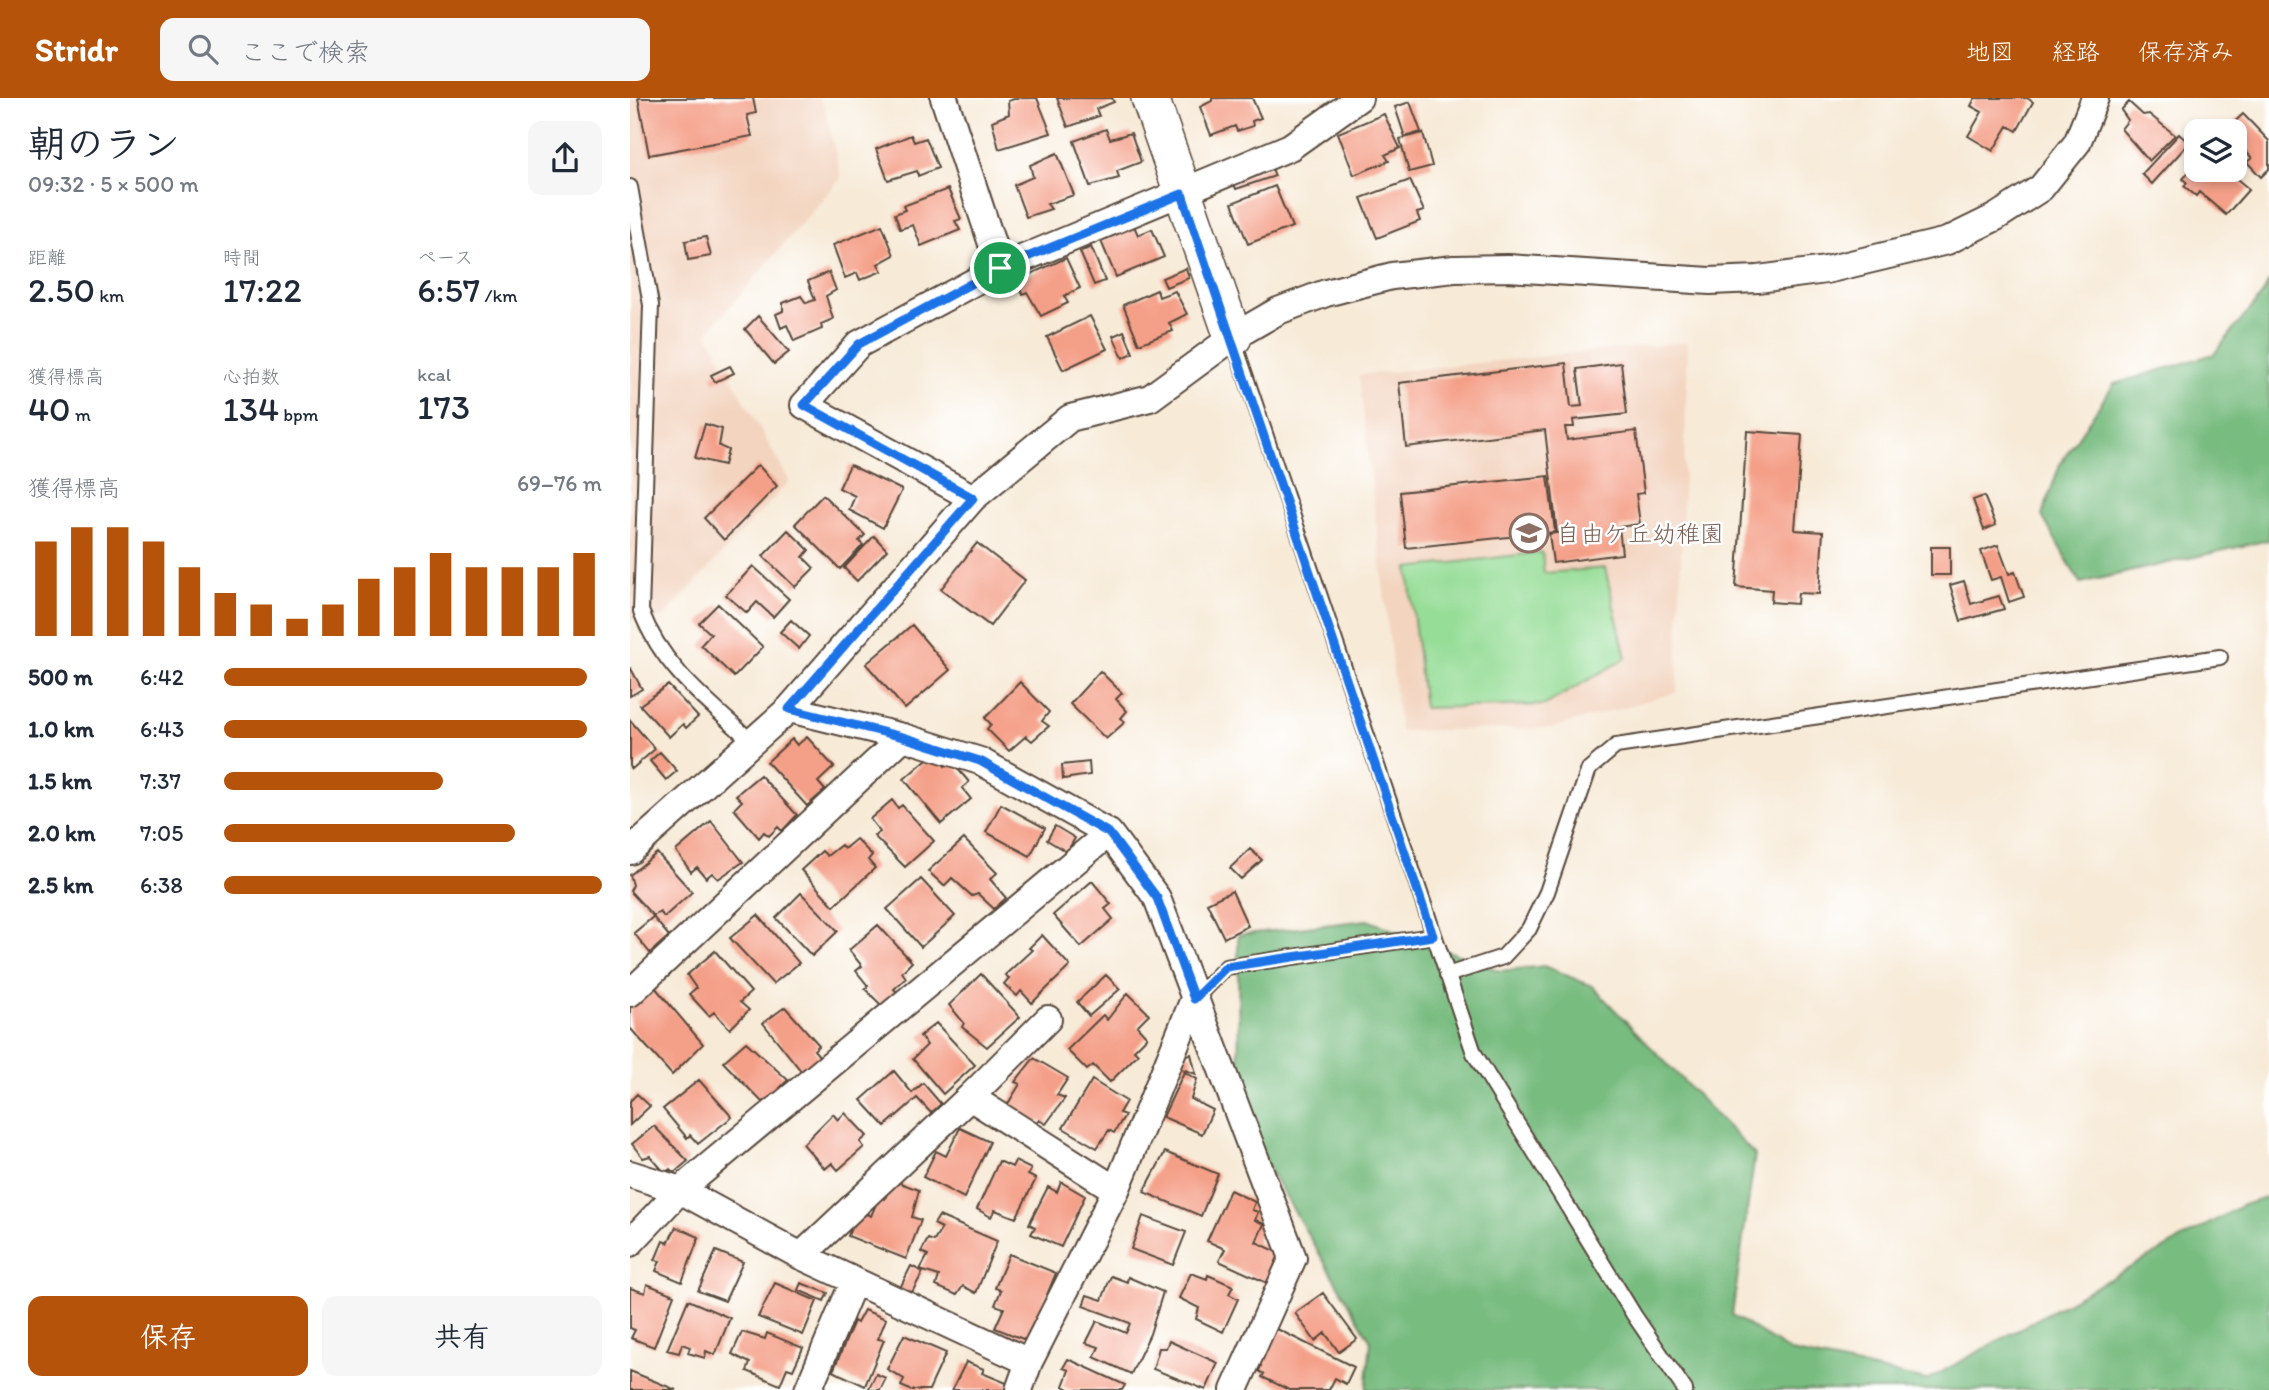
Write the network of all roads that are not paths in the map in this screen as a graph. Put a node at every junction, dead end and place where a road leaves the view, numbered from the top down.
1 (944, 98) edge
2 (1150, 98) edge
3 (1359, 98) edge
4 (2095, 98) edge
5 (630, 187) edge
6 (1182, 194) junction
7 (1000, 268) junction
8 (1233, 337) junction
9 (973, 498) junction
10 (2220, 657) dead end
11 (789, 709) junction
12 (903, 737) junction
13 (751, 741) junction
14 (1109, 833) junction
15 (630, 851) edge
16 (1433, 936) junction
17 (1447, 975) junction
18 (630, 993) edge
19 (1194, 999) junction
20 (1048, 1019) dead end
21 (970, 1097) junction
22 (630, 1174) edge
23 (680, 1190) junction
24 (1116, 1190) junction
25 (630, 1244) edge
26 (800, 1256) junction
27 (854, 1281) junction
28 (1029, 1362) junction
29 (808, 1390) edge
30 (1019, 1390) edge
31 (1234, 1390) edge
32 (1685, 1390) edge

1 - 7 street
2 - 6 street
3 - 6 street
4 - 8 street
5 - 13 lane
6 - 7 street
6 - 8 street
7 - 9 street
8 - 9 street
8 - 16 lane
9 - 11 street
10 - 17 lane
11 - 12 street
11 - 13 street
12 - 14 street
12 - 18 street
13 - 15 street
14 - 19 street
14 - 23 street
16 - 17 lane
16 - 19 lane
17 - 32 lane
19 - 24 street
19 - 31 street
20 - 21 street
21 - 24 street
21 - 26 street
22 - 23 street
23 - 25 street
23 - 26 street
24 - 28 street
26 - 27 street
27 - 28 street
27 - 29 street
28 - 30 street

